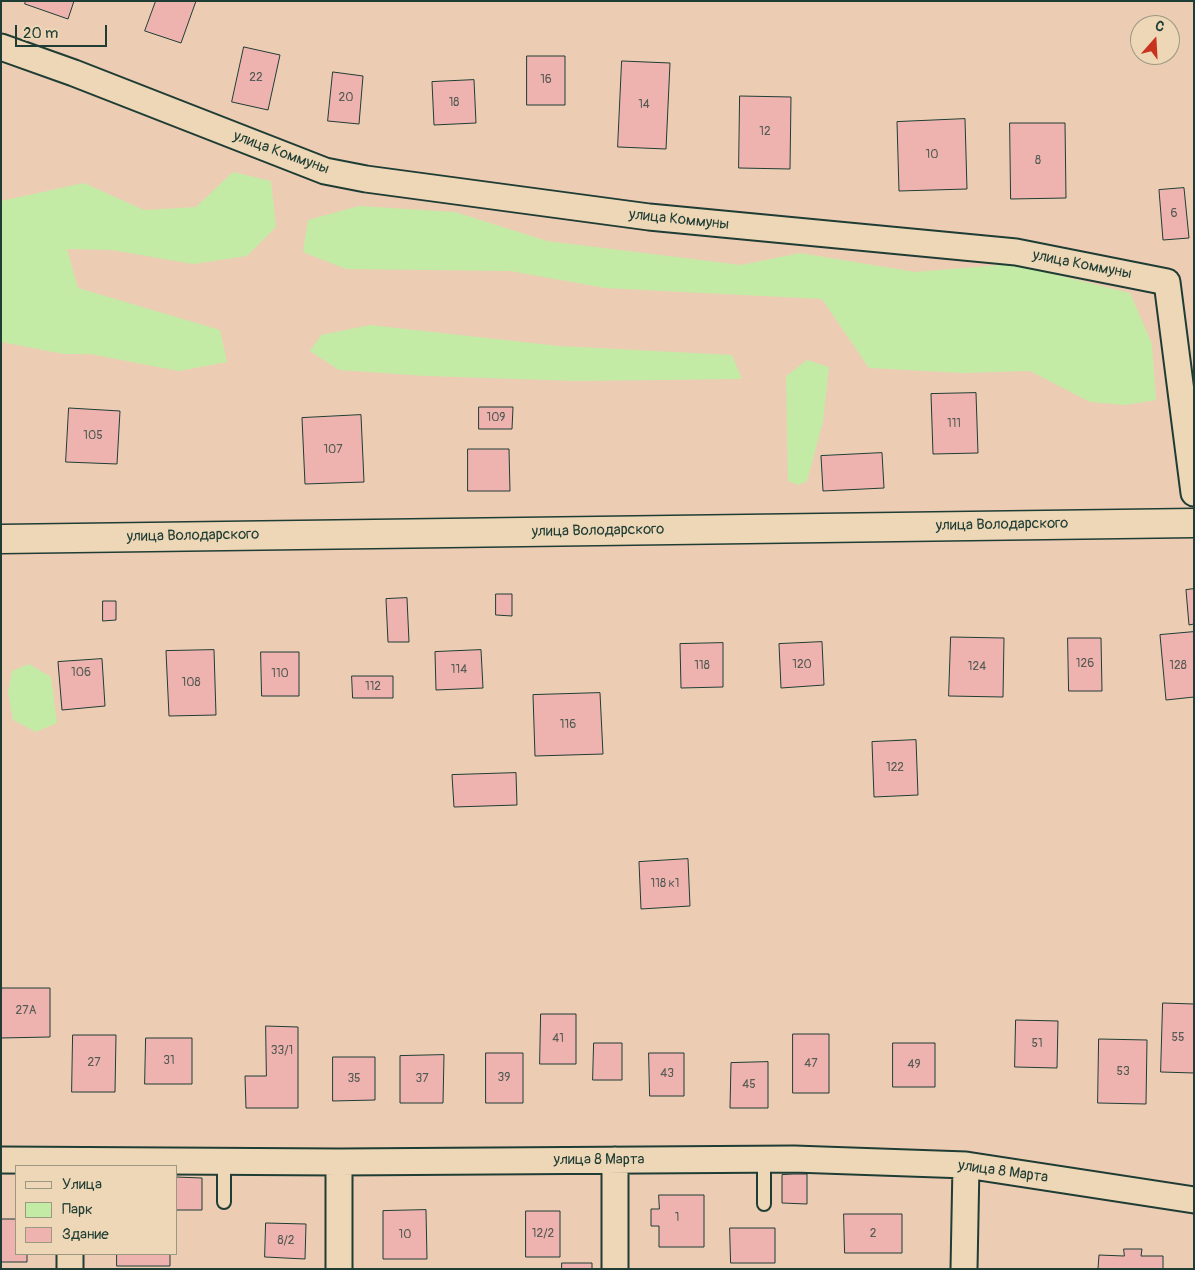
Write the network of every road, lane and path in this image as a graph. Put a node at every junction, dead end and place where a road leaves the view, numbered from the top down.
1 (1, 47) edge
2 (1194, 493) edge
3 (1194, 523) edge
4 (1, 539) edge
5 (1, 1160) edge
6 (615, 1160) junction
7 (764, 1160) junction
8 (224, 1161) junction
9 (339, 1162) junction
10 (70, 1164) edge
11 (966, 1165) junction
12 (1194, 1200) edge
13 (224, 1202) dead end
14 (764, 1204) dead end
15 (70, 1255) edge
16 (70, 1269) edge
17 (339, 1269) edge
18 (615, 1269) edge
19 (964, 1269) edge

1 - 2 street, улица Коммуны
3 - 4 main road, улица Володарского
5 - 10 street, улица 8 Марта
6 - 7 street, улица 8 Марта
6 - 9 street, улица 8 Марта
6 - 18 street
7 - 11 street, улица 8 Марта
7 - 14 lane
8 - 9 street, улица 8 Марта
8 - 10 street, улица 8 Марта
8 - 13 lane
9 - 17 street
11 - 12 street, улица 8 Марта
11 - 19 street
15 - 16 street

